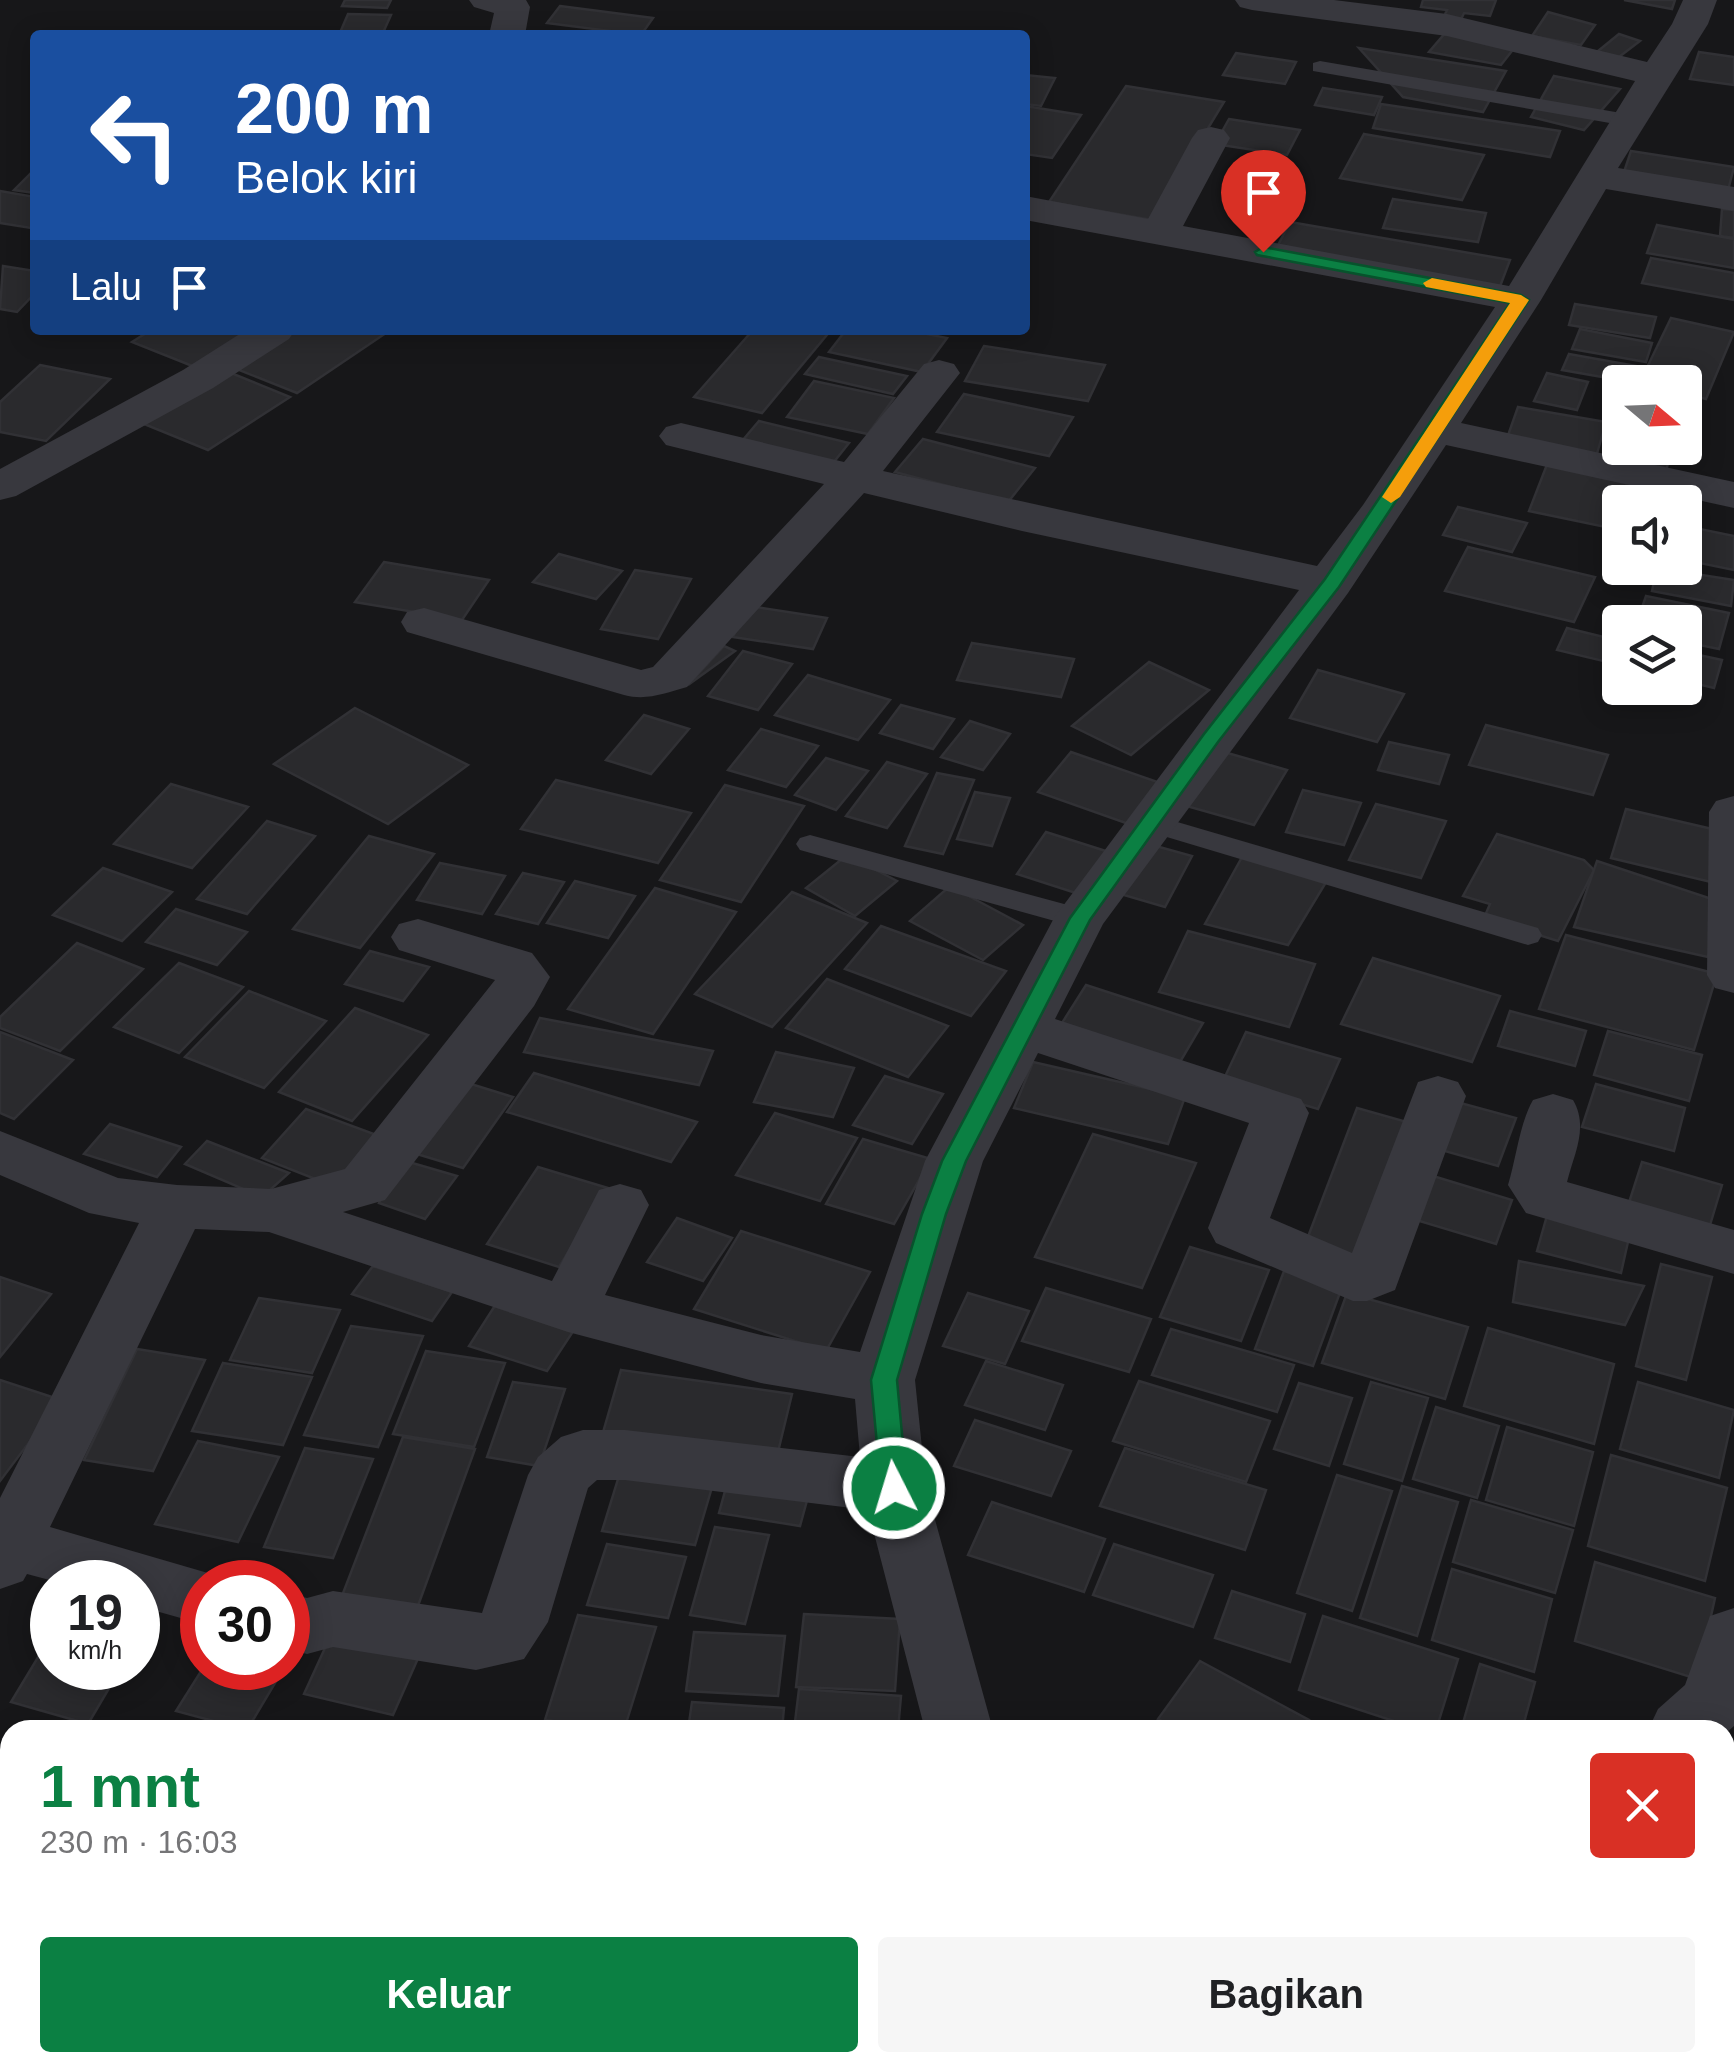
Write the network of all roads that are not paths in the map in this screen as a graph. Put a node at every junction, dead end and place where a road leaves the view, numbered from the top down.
1 (486, 0) edge
2 (1252, 0) edge
3 (1703, 0) edge
4 (1734, 5) edge
5 (508, 30) edge
6 (1320, 67) dead end
7 (1654, 75) junction
8 (1626, 120) junction
9 (1210, 138) dead end
10 (1593, 174) junction
11 (1734, 199) edge
12 (1030, 209) edge
13 (1160, 232) junction
14 (1521, 300) junction
15 (266, 335) edge
16 (939, 373) dead end
17 (1435, 430) junction
18 (681, 436) dead end
19 (855, 477) junction
20 (0, 487) edge
21 (1734, 495) edge
22 (1332, 583) junction
23 (424, 622) dead end
24 (1734, 812) edge
25 (1150, 823) junction
26 (810, 844) dead end
27 (1080, 918) junction
28 (1528, 935) dead end
29 (418, 937) dead end
30 (1734, 975) edge
31 (1024, 1029) junction
32 (1438, 1096) dead end
33 (1553, 1114) dead end
34 (0, 1152) edge
35 (620, 1205) dead end
36 (178, 1208) junction
37 (271, 1211) junction
38 (1734, 1252) edge
39 (568, 1310) junction
40 (884, 1380) junction
41 (894, 1488) junction
42 (6, 1553) edge
43 (180, 1592) edge
44 (310, 1625) edge
45 (1734, 1636) edge
46 (955, 1720) edge
47 (1693, 1720) edge

1 - 5 street
2 - 7 street
3 - 4 street
3 - 7 street
6 - 8 lane
7 - 8 street
8 - 10 street
9 - 13 street
10 - 11 street
10 - 14 street
12 - 13 street
13 - 14 street
14 - 17 street
15 - 20 street
16 - 19 street
17 - 21 street
17 - 22 street
18 - 19 street
19 - 22 street
19 - 23 street
22 - 25 street
24 - 30 street
25 - 27 street
25 - 28 lane
26 - 27 lane
27 - 31 street
29 - 37 street
31 - 32 street
31 - 40 street
33 - 38 street
34 - 36 street
35 - 39 street
36 - 37 street
36 - 42 street
37 - 39 street
39 - 40 street
40 - 41 street
41 - 44 street
41 - 46 street
42 - 43 street
45 - 47 street

